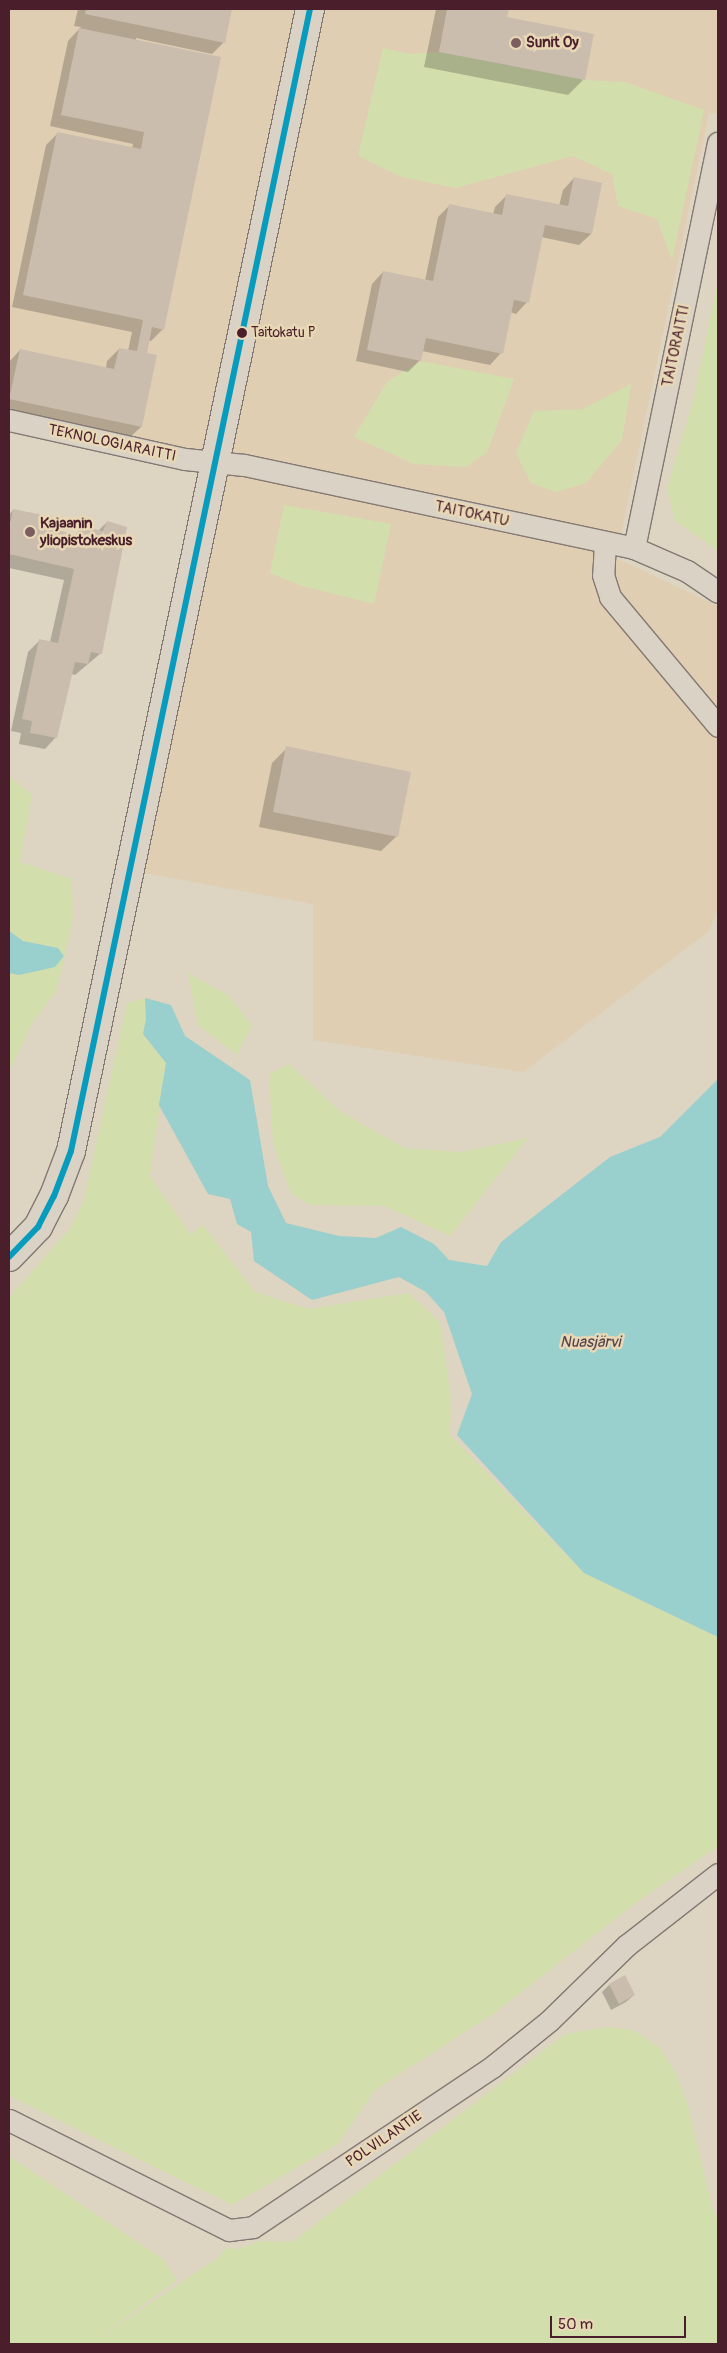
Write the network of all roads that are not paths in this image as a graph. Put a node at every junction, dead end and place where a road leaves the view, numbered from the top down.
1 (310, 9) edge
2 (718, 143) edge
3 (9, 420) edge
4 (216, 464) junction
5 (605, 542) junction
6 (634, 548) junction
7 (718, 592) edge
8 (718, 726) edge
9 (9, 1257) edge
10 (718, 1874) edge
11 (9, 2120) edge

1 - 4 street
2 - 6 street, TAITORAITTI
3 - 4 street, TEKNOLOGIARAITTI
4 - 5 street, TAITOKATU
4 - 9 street
5 - 6 street, TAITOKATU
5 - 8 street
6 - 7 street, TAITOKATU
10 - 11 street, POLVILANTIE

